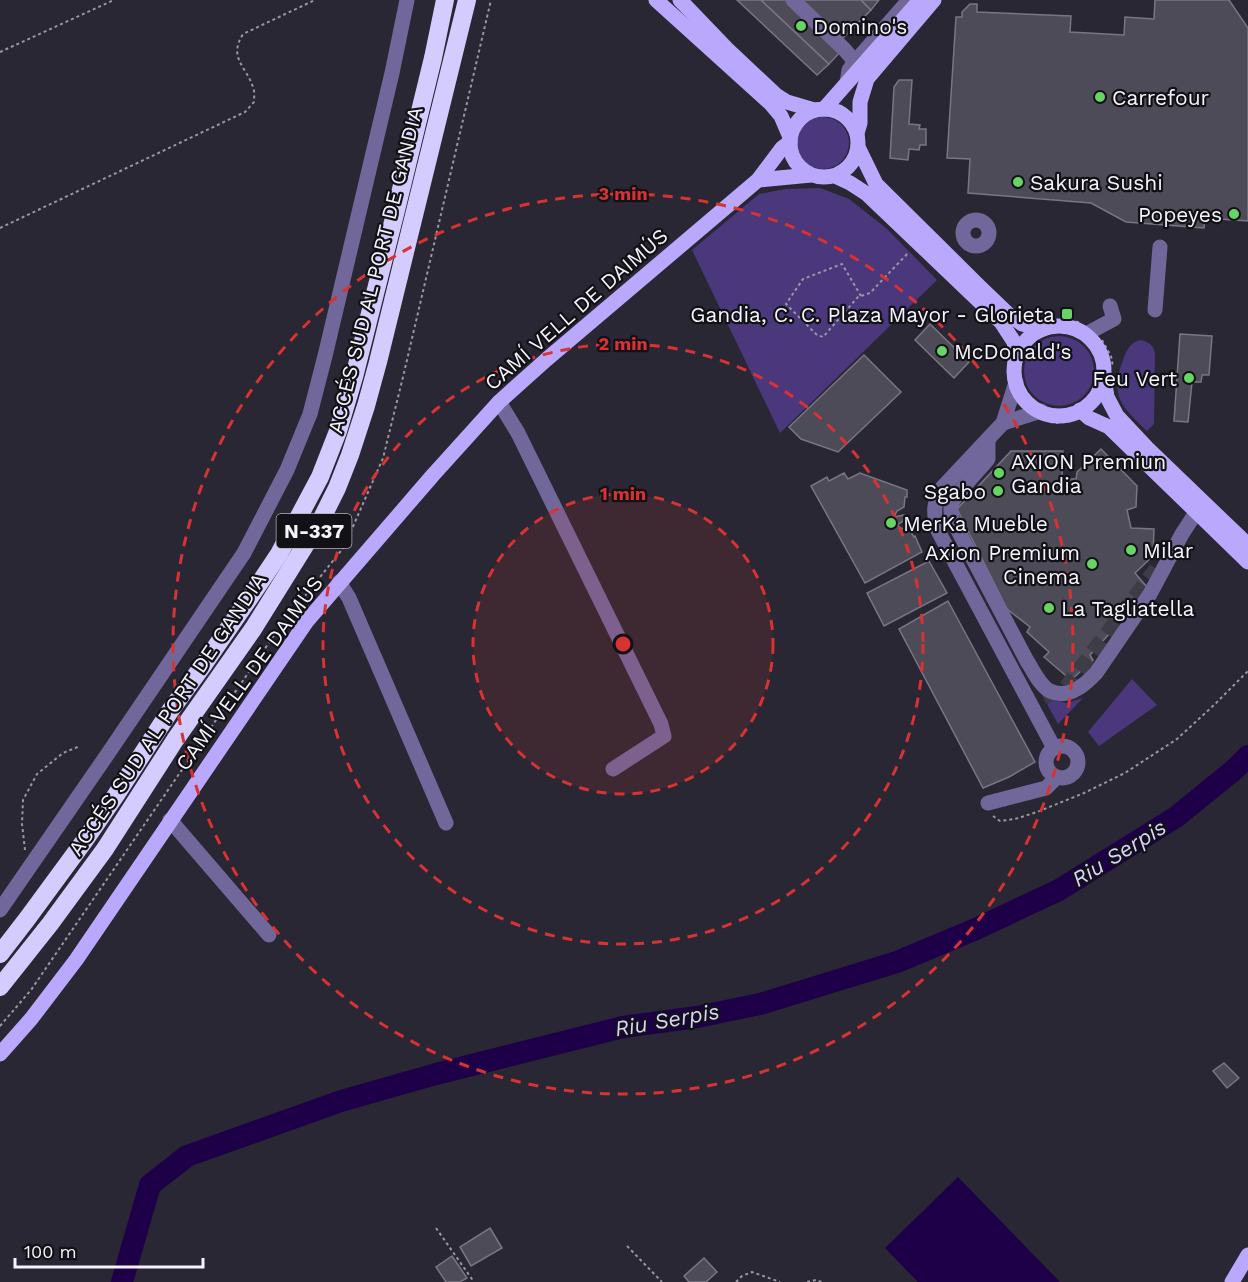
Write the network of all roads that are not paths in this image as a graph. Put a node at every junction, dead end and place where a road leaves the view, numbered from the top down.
1 (407, 0) edge
2 (445, 0) edge
3 (467, 0) edge
4 (656, 0) edge
5 (680, 0) edge
6 (793, 0) edge
7 (909, 0) edge
8 (920, 0) edge
9 (934, 0) edge
10 (855, 62) junction
11 (847, 83) junction
12 (819, 110) junction
13 (790, 140) junction
14 (858, 140) junction
15 (812, 175) junction
16 (835, 176) junction
17 (758, 180) junction
18 (969, 245) dead end
19 (1160, 247) dead end
20 (954, 261) junction
21 (1110, 306) dead end
22 (1155, 310) dead end
23 (1045, 325) junction
24 (1090, 332) junction
25 (1017, 356) junction
26 (1107, 377) junction
27 (1016, 382) junction
28 (499, 402) junction
29 (1080, 410) junction
30 (1041, 411) junction
31 (1003, 423) junction
32 (988, 439) junction
33 (1194, 508) junction
34 (1248, 545) edge
35 (1248, 562) edge
36 (1156, 568) tunnel mouth
37 (339, 582) junction
38 (1054, 748) junction
39 (613, 769) dead end
40 (1057, 777) junction
41 (988, 803) road end
42 (170, 820) junction
43 (446, 823) dead end
44 (0, 910) edge
45 (269, 935) dead end
46 (0, 954) edge
47 (0, 987) edge
48 (0, 1054) edge
49 (1248, 1255) edge
50 (1232, 1282) edge

1 - 44 street
2 - 46 highway, ACCÉS SUD AL PORT DE GANDIA / N-337
3 - 47 highway, ACCÉS SUD AL PORT DE GANDIA / N-337
4 - 13 main road
5 - 12 main road
6 - 10 street
7 - 10 street
8 - 11 main road
9 - 14 main road
10 - 11 street
11 - 12 main road
12 - 13 main road
12 - 14 main road
13 - 15 main road
13 - 17 main road, CAMÍ VELL DE DAIMÚS
14 - 16 main road
14 - 20 main road
15 - 16 main road
15 - 17 main road
16 - 25 main road
17 - 28 main road, CAMÍ VELL DE DAIMÚS
18 - 20 street
19 - 22 street
20 - 23 main road
21 - 24 street
23 - 24 main road
23 - 25 main road
24 - 26 main road
25 - 27 main road
26 - 29 main road
26 - 34 main road
27 - 30 main road
27 - 31 street
28 - 37 main road, CAMÍ VELL DE DAIMÚS
28 - 39 street
29 - 30 main road
29 - 33 main road
30 - 31 street
31 - 32 street
32 - 33 street
32 - 38 street
33 - 35 main road
33 - 36 street
37 - 42 main road, CAMÍ VELL DE DAIMÚS
37 - 43 street
38 - 40 street
38 - 40 street
40 - 41 street
42 - 45 street
42 - 48 main road, CAMÍ VELL DE DAIMÚS
49 - 50 main road

